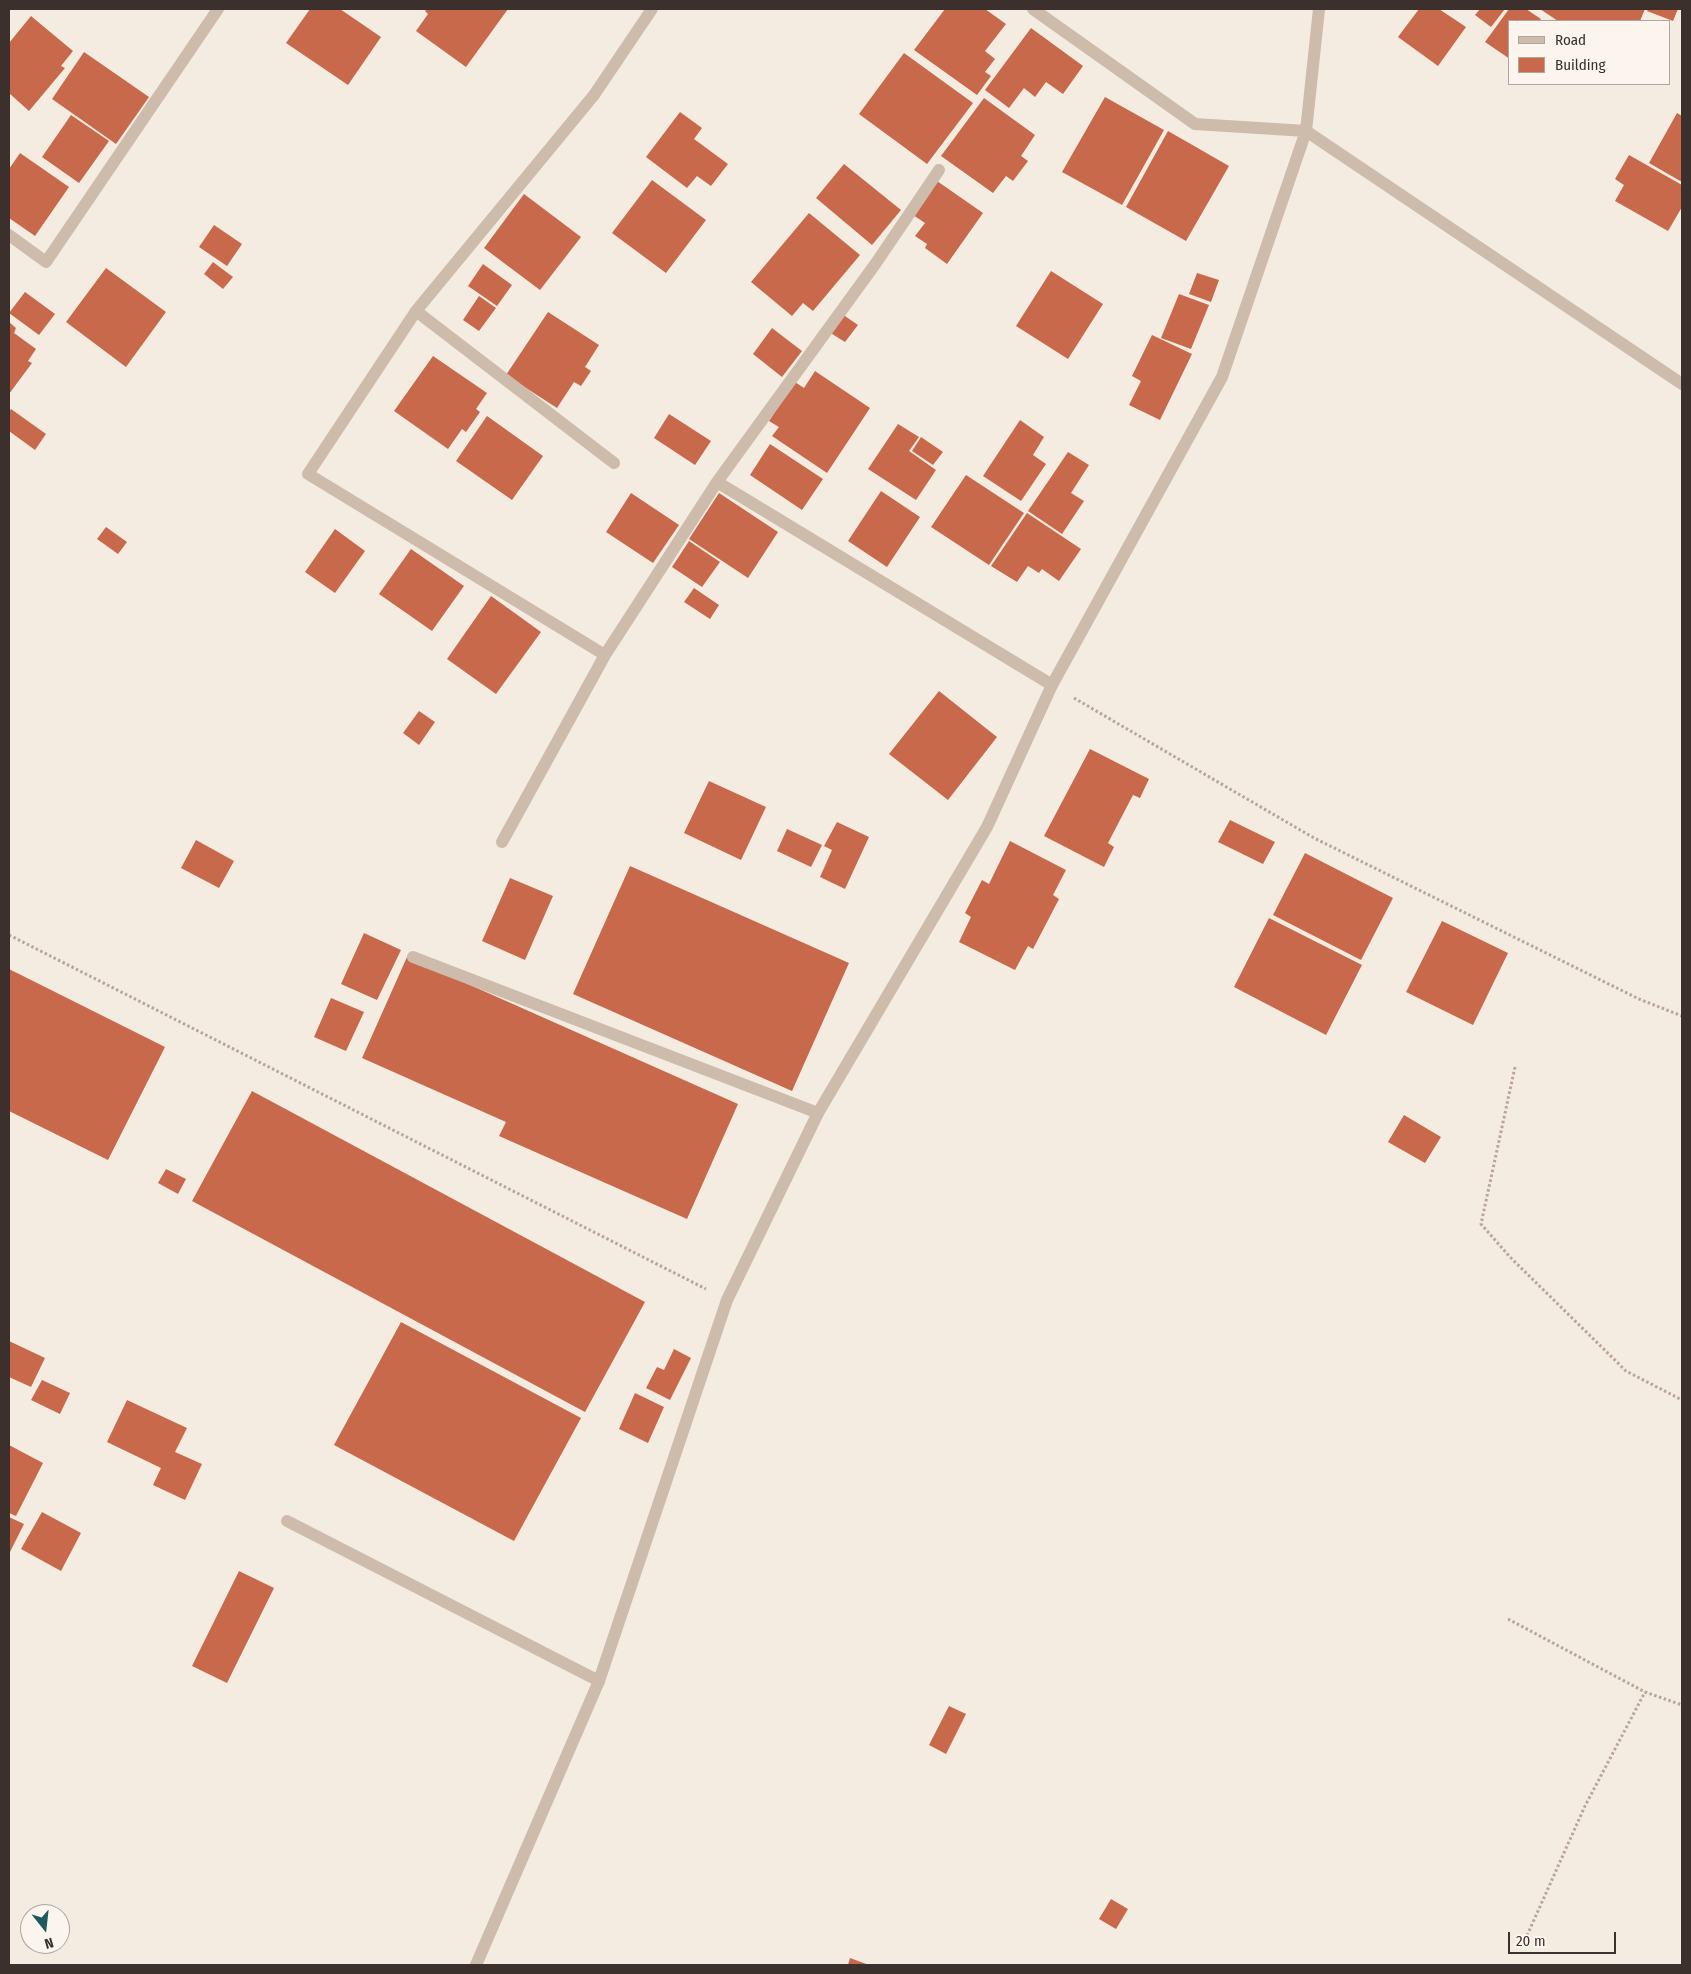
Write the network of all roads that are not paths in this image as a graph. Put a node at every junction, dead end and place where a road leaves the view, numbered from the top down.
1 (218, 9) edge
2 (652, 9) edge
3 (1033, 9) edge
4 (1319, 9) edge
5 (1306, 131) junction
6 (939, 170) dead end
7 (9, 235) edge
8 (416, 311) junction
9 (1682, 384) edge
10 (614, 463) dead end
11 (718, 482) junction
12 (605, 655) junction
13 (1052, 685) junction
14 (502, 842) dead end
15 (413, 958) dead end
16 (818, 1113) junction
17 (287, 1521) dead end
18 (599, 1681) junction
19 (476, 1965) edge

1 - 7 street
2 - 8 street
3 - 5 street
4 - 5 street
5 - 9 street
5 - 13 street
6 - 11 street
8 - 10 street
8 - 12 street
11 - 12 street
11 - 13 street
12 - 14 street
13 - 16 street
15 - 16 street
16 - 18 street
17 - 18 street
18 - 19 street

